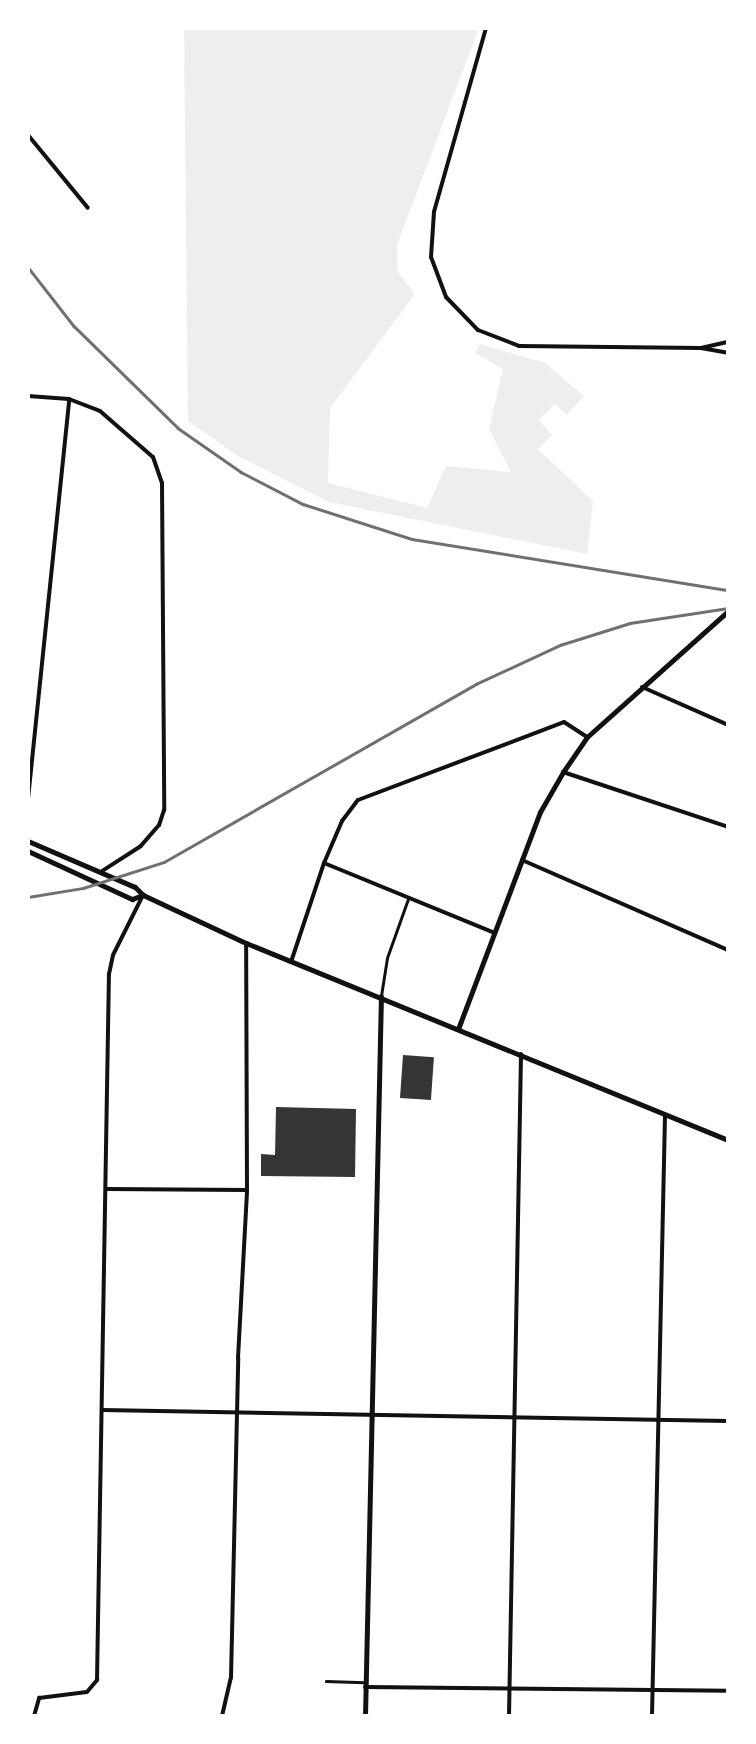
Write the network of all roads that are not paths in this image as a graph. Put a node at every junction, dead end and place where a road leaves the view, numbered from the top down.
1 (486, 28) edge
2 (28, 135) edge
3 (88, 208) dead end
4 (728, 342) edge
5 (701, 348) junction
6 (728, 353) edge
7 (28, 396) edge
8 (69, 399) junction
9 (728, 611) edge
10 (642, 688) junction
11 (728, 725) edge
12 (587, 737) junction
13 (563, 772) junction
14 (28, 799) edge
15 (728, 827) edge
16 (28, 840) edge
17 (28, 850) edge
18 (522, 860) junction
19 (324, 863) junction
20 (102, 872) junction
21 (143, 895) junction
22 (409, 898) junction
23 (496, 933) junction
24 (246, 943) junction
25 (728, 950) edge
26 (291, 962) junction
27 (381, 996) junction
28 (458, 1029) junction
29 (521, 1054) junction
30 (665, 1115) junction
31 (728, 1140) edge
32 (106, 1189) junction
33 (248, 1190) junction
34 (102, 1410) junction
35 (236, 1412) junction
36 (370, 1415) junction
37 (514, 1418) junction
38 (658, 1420) junction
39 (728, 1421) edge
40 (326, 1681) dead end
41 (365, 1684) junction
42 (509, 1687) junction
43 (652, 1690) junction
44 (728, 1690) edge
45 (34, 1716) edge
46 (222, 1716) edge
47 (364, 1716) edge
48 (509, 1716) edge
49 (652, 1716) edge

1 - 5 street
2 - 3 street
4 - 5 street
5 - 6 street
7 - 8 street
8 - 14 street
8 - 20 street
9 - 10 main road
10 - 11 street
10 - 12 main road
12 - 13 main road
12 - 19 street
13 - 15 street
13 - 18 main road
16 - 20 main road
17 - 21 main road
18 - 23 main road
18 - 25 street
19 - 22 street
19 - 26 street
20 - 21 main road
21 - 24 main road
21 - 32 street
22 - 23 street
22 - 27 lane
23 - 28 main road
24 - 26 main road
24 - 33 street
26 - 27 main road
27 - 28 main road
27 - 36 main road
28 - 29 main road
29 - 30 main road
29 - 37 street
30 - 31 main road
30 - 38 street
32 - 33 street
32 - 34 street
33 - 35 street
34 - 35 street
34 - 45 street
35 - 36 street
35 - 46 street
36 - 37 street
36 - 41 main road
37 - 38 street
37 - 42 street
38 - 39 street
38 - 43 street
40 - 41 lane
41 - 42 street
41 - 47 main road
42 - 43 street
42 - 48 street
43 - 44 street
43 - 49 street

